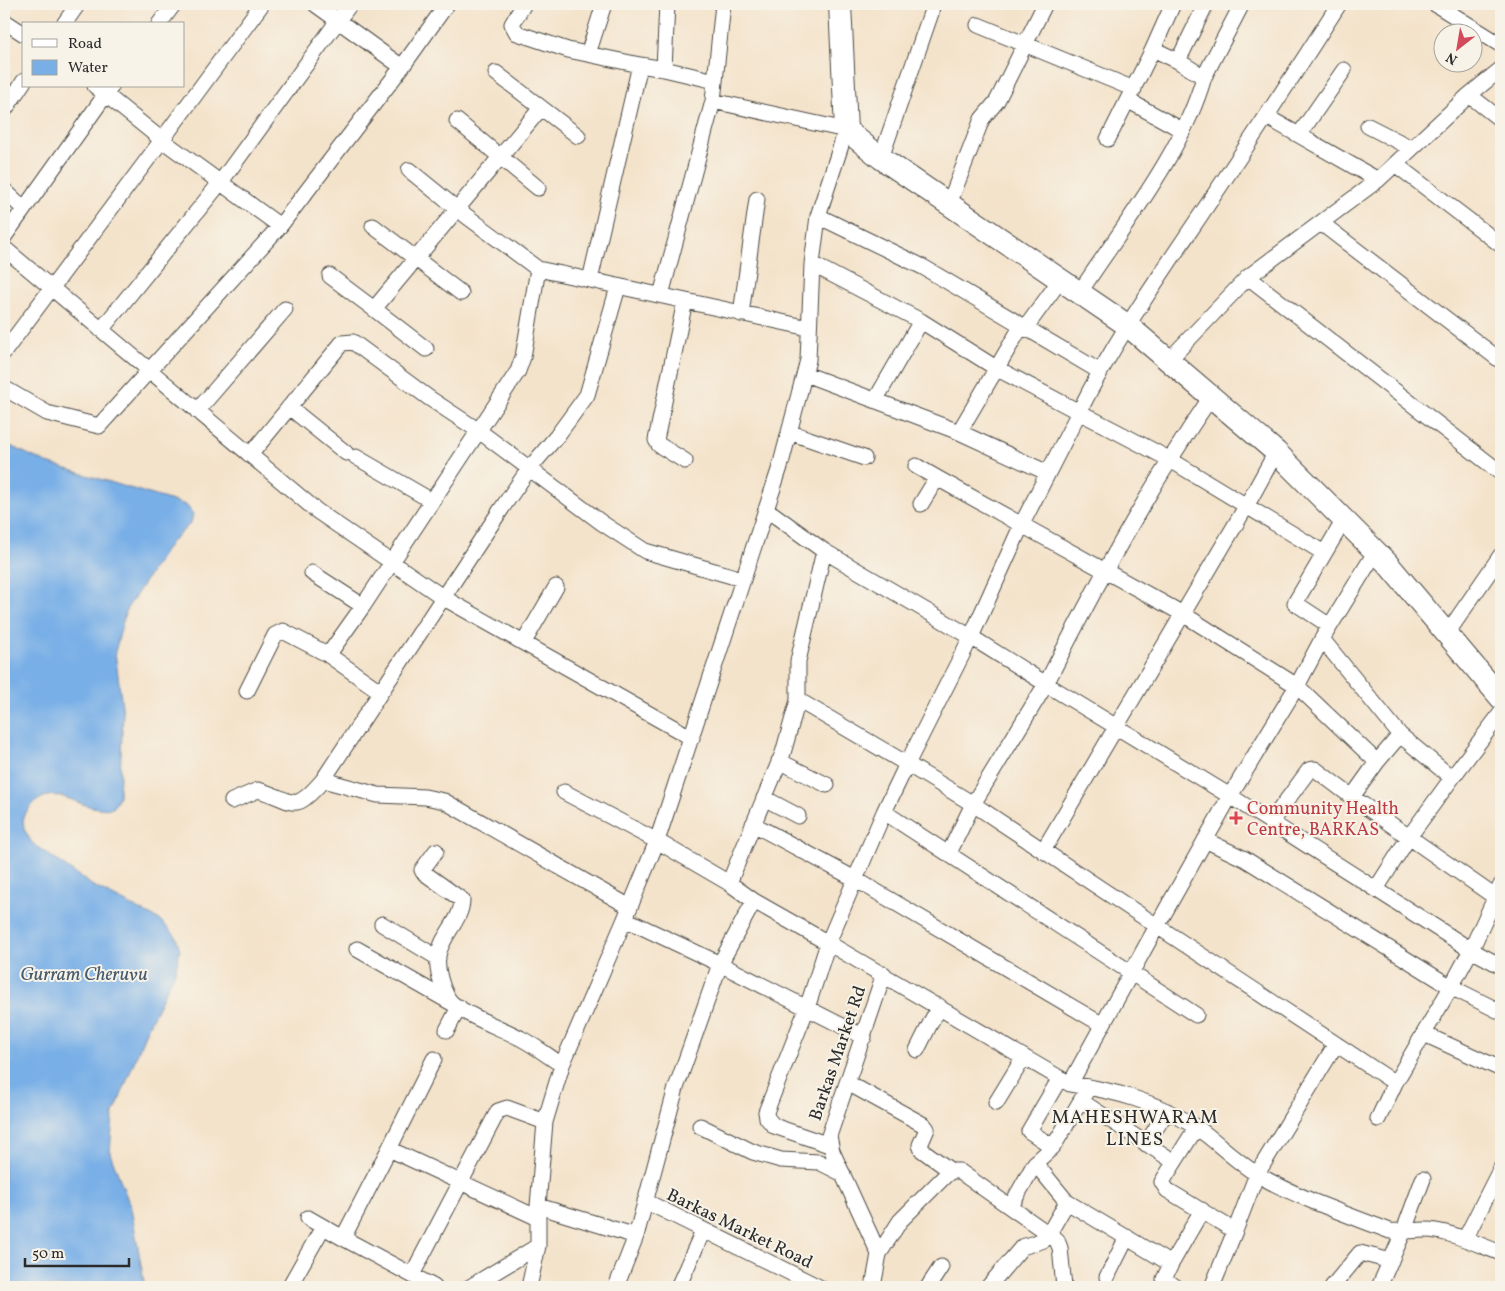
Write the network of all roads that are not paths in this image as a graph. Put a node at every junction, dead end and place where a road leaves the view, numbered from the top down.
1 (78, 4) edge
2 (174, 4) edge
3 (262, 4) edge
4 (315, 4) edge
5 (350, 4) edge
6 (447, 4) edge
7 (524, 4) edge
8 (604, 4) edge
9 (667, 4) edge
10 (723, 4) edge
11 (840, 4) edge
12 (932, 4) edge
13 (1045, 4) edge
14 (1173, 4) edge
15 (1206, 4) edge
16 (1242, 4) edge
17 (1339, 4) edge
18 (1435, 4) edge
19 (4, 21) edge
20 (338, 21) junction
21 (65, 22) edge
22 (160, 22) edge
23 (978, 25) dead end
24 (22, 33) edge
25 (1501, 44) edge
26 (1024, 46) junction
27 (1153, 49) junction
28 (588, 54) junction
29 (1178, 61) junction
30 (640, 65) junction
31 (402, 67) junction
32 (664, 69) junction
33 (1501, 69) edge
34 (1344, 70) dead end
35 (496, 73) dead end
36 (1204, 76) junction
37 (715, 81) junction
38 (22, 85) edge
39 (104, 89) edge
40 (1131, 95) junction
41 (1469, 95) junction
42 (713, 101) junction
43 (541, 108) junction
44 (4, 111) edge
45 (1267, 117) junction
46 (1501, 120) edge
47 (457, 121) dead end
48 (1368, 126) dead end
49 (846, 130) junction
50 (1182, 130) junction
51 (1299, 135) junction
52 (578, 136) dead end
53 (1108, 139) dead end
54 (162, 140) junction
55 (1412, 148) junction
56 (500, 157) junction
57 (881, 158) junction
58 (1394, 164) junction
59 (409, 170) dead end
60 (1378, 180) junction
61 (220, 184) junction
62 (538, 188) dead end
63 (4, 190) edge
64 (757, 199) dead end
65 (949, 204) junction
66 (24, 209) junction
67 (457, 209) junction
68 (818, 216) junction
69 (1321, 223) junction
70 (280, 226) junction
71 (373, 226) dead end
72 (4, 238) edge
73 (1501, 245) edge
74 (4, 248) edge
75 (416, 258) junction
76 (812, 264) junction
77 (538, 269) junction
78 (330, 276) dead end
79 (1248, 277) junction
80 (1061, 279) junction
81 (590, 280) junction
82 (50, 287) junction
83 (618, 287) junction
84 (1080, 292) junction
85 (461, 293) dead end
86 (661, 295) junction
87 (685, 301) junction
88 (285, 309) dead end
89 (374, 309) junction
90 (742, 314) junction
91 (921, 321) junction
92 (1127, 325) junction
93 (1026, 327) junction
94 (809, 328) junction
95 (101, 330) junction
96 (426, 349) dead end
97 (4, 352) edge
98 (1168, 361) junction
99 (1501, 361) edge
100 (996, 368) junction
101 (150, 371) junction
102 (1099, 371) junction
103 (805, 374) junction
104 (4, 388) edge
105 (1211, 397) junction
106 (876, 399) junction
107 (289, 407) junction
108 (197, 411) junction
109 (1079, 412) junction
110 (479, 430) junction
111 (789, 432) junction
112 (959, 432) junction
113 (1276, 452) junction
114 (250, 455) junction
115 (864, 458) dead end
116 (1169, 459) junction
117 (685, 462) dead end
118 (916, 466) dead end
119 (529, 469) junction
120 (1048, 473) junction
121 (1501, 473) edge
122 (937, 478) junction
123 (432, 501) junction
124 (921, 504) dead end
125 (1247, 505) junction
126 (766, 509) junction
127 (1344, 520) junction
128 (1022, 524) junction
129 (824, 551) junction
130 (1376, 551) junction
131 (1324, 553) junction
132 (1501, 556) edge
133 (392, 564) junction
134 (1104, 570) junction
135 (312, 573) dead end
136 (742, 579) junction
137 (556, 587) dead end
138 (444, 598) junction
139 (363, 606) junction
140 (1183, 614) junction
141 (1326, 632) junction
142 (1446, 635) junction
143 (971, 637) junction
144 (524, 642) junction
145 (327, 654) junction
146 (1046, 684) junction
147 (1297, 686) junction
148 (247, 691) dead end
149 (381, 692) junction
150 (1501, 698) edge
151 (798, 700) junction
152 (1501, 713) edge
153 (1116, 728) junction
154 (1400, 735) junction
155 (692, 738) junction
156 (780, 761) junction
157 (1377, 762) junction
158 (907, 764) junction
159 (1452, 778) junction
160 (323, 780) junction
161 (827, 785) dead end
162 (564, 792) dead end
163 (1230, 796) junction
164 (1352, 797) junction
165 (764, 798) junction
166 (232, 800) dead end
167 (973, 804) junction
168 (884, 812) junction
169 (798, 816) dead end
170 (1270, 823) junction
171 (753, 824) junction
172 (1409, 837) junction
173 (1205, 840) junction
174 (657, 841) junction
175 (1043, 851) junction
176 (436, 852) dead end
177 (949, 853) junction
178 (855, 879) junction
179 (730, 883) junction
180 (1500, 888) edge
181 (1376, 889) junction
182 (754, 901) junction
183 (628, 913) junction
184 (382, 924) dead end
185 (1156, 926) junction
186 (828, 943) junction
187 (357, 948) dead end
188 (1471, 950) junction
189 (438, 958) junction
190 (720, 964) junction
191 (1501, 966) edge
192 (1131, 973) junction
193 (884, 974) junction
194 (1451, 987) junction
195 (455, 1004) junction
196 (939, 1006) junction
197 (807, 1008) junction
198 (1501, 1012) edge
199 (1196, 1015) dead end
200 (1101, 1024) junction
201 (447, 1030) dead end
202 (1424, 1034) junction
203 (864, 1037) junction
204 (1336, 1044) junction
205 (917, 1050) dead end
206 (1024, 1056) junction
207 (434, 1060) dead end
208 (562, 1065) junction
209 (1500, 1066) edge
210 (1065, 1081) junction
211 (848, 1083) junction
212 (1395, 1083) junction
213 (1089, 1087) junction
214 (1081, 1101) junction
215 (996, 1103) dead end
216 (1167, 1111) junction
217 (1378, 1119) dead end
218 (545, 1122) junction
219 (700, 1126) dead end
220 (1196, 1128) junction
221 (1146, 1144) junction
222 (830, 1146) junction
223 (1053, 1147) junction
224 (389, 1149) junction
225 (1173, 1161) junction
226 (1035, 1164) junction
227 (1501, 1168) edge
228 (951, 1171) junction
229 (843, 1174) junction
230 (1257, 1174) junction
231 (1423, 1180) dead end
232 (460, 1182) junction
233 (645, 1201) junction
234 (1067, 1202) junction
235 (1011, 1206) junction
236 (1202, 1210) junction
237 (538, 1212) junction
238 (308, 1218) dead end
239 (323, 1227) junction
240 (703, 1231) junction
241 (1235, 1231) junction
242 (1049, 1233) junction
243 (1404, 1233) junction
244 (636, 1236) junction
245 (1127, 1237) junction
246 (343, 1238) junction
247 (1465, 1239) junction
248 (538, 1246) junction
249 (1501, 1253) edge
250 (879, 1254) junction
251 (1391, 1261) junction
252 (1171, 1264) junction
253 (941, 1268) dead end
254 (412, 1275) junction
255 (1107, 1277) dead end
256 (790, 1281) edge
257 (289, 1287) edge
258 (434, 1287) edge
259 (470, 1287) edge
260 (529, 1287) edge
261 (616, 1287) edge
262 (678, 1287) edge
263 (819, 1287) edge
264 (875, 1287) edge
265 (928, 1287) edge
266 (988, 1287) edge
267 (1064, 1287) edge
268 (1176, 1287) edge
269 (1212, 1287) edge
270 (1332, 1287) edge
271 (1379, 1287) edge

1 - 21 street
2 - 22 street
3 - 54 street
4 - 20 street
5 - 20 street
6 - 31 street
7 - 28 street
8 - 28 street
9 - 32 street
10 - 37 street
11 - 49 street
12 - 57 street
13 - 26 street
14 - 27 street
15 - 29 street
16 - 36 street
17 - 45 street
18 - 25 street
19 - 24 street
20 - 31 street
20 - 61 street
23 - 26 street
26 - 40 street
26 - 65 street
27 - 29 street
27 - 40 street
28 - 30 street
29 - 36 street
30 - 32 street
30 - 81 street
31 - 70 street
32 - 37 street
33 - 41 street
34 - 51 street
35 - 43 street
36 - 50 street
37 - 42 street
38 - 44 street
39 - 54 street
39 - 66 street
40 - 50 street
40 - 53 street
41 - 46 street
41 - 55 street
42 - 49 street
42 - 86 street
43 - 52 street
43 - 56 street
45 - 51 street
45 - 92 street
47 - 56 street
48 - 55 street
49 - 57 street
49 - 68 street
50 - 84 street
51 - 60 street
54 - 61 street
54 - 82 street
55 - 58 street
56 - 62 street
56 - 67 street
57 - 65 street
58 - 60 street
58 - 73 street
59 - 67 street
60 - 69 street
61 - 70 street
61 - 95 street
63 - 66 street
64 - 90 street
65 - 80 street
66 - 72 street
67 - 75 street
67 - 77 street
68 - 76 street
68 - 93 street
69 - 79 street
69 - 99 street
70 - 101 street
71 - 75 street
74 - 82 street
75 - 85 street
75 - 89 street
76 - 91 street
76 - 94 street
77 - 81 street
77 - 110 street
78 - 89 street
79 - 98 street
79 - 121 street
80 - 84 street
80 - 93 street
81 - 83 street
82 - 95 street
82 - 97 street
83 - 86 street
83 - 119 street
84 - 92 street
86 - 87 street
87 - 90 street
87 - 117 street
88 - 108 street
89 - 96 street
90 - 94 street
91 - 100 street
91 - 106 street
92 - 98 street
92 - 102 street
93 - 100 street
93 - 102 street
94 - 103 street
95 - 101 street
98 - 105 street
100 - 109 street
100 - 112 street
101 - 104 street
101 - 108 street
102 - 109 street
103 - 106 street
103 - 111 street
105 - 113 street
105 - 116 street
106 - 112 street
107 - 110 street
107 - 114 street
107 - 123 street
108 - 114 street
109 - 116 street
109 - 120 street
110 - 119 street
110 - 123 street
111 - 115 street
111 - 126 street
112 - 120 street
113 - 125 street
113 - 127 street
114 - 133 street
116 - 125 street
116 - 134 street
118 - 122 street
119 - 136 street
119 - 138 street
120 - 128 street
122 - 124 street
122 - 128 street
123 - 133 street
125 - 131 street
125 - 140 street
126 - 129 street
126 - 136 street
127 - 130 street
127 - 131 street
128 - 134 street
128 - 143 street
129 - 143 street
129 - 151 street
130 - 141 street
130 - 142 street
131 - 141 street
132 - 142 street
133 - 138 street
133 - 139 street
134 - 140 street
134 - 146 street
135 - 139 street
136 - 155 street
137 - 144 street
138 - 144 street
138 - 149 street
139 - 145 street
140 - 147 street
140 - 153 street
141 - 147 street
141 - 154 street
142 - 150 street
143 - 146 street
143 - 158 street
144 - 155 street
145 - 148 street
145 - 149 street
146 - 153 street
146 - 167 street
147 - 157 street
147 - 163 street
149 - 160 street
151 - 156 street
151 - 158 street
152 - 159 street
153 - 163 street
153 - 175 street
154 - 157 street
154 - 159 street
155 - 174 street
156 - 161 street
156 - 165 street
157 - 164 street
158 - 167 street
158 - 168 street
159 - 172 street
160 - 166 street
160 - 183 street
162 - 174 street
163 - 170 street
163 - 173 street
164 - 170 street
164 - 172 street
165 - 169 street
165 - 171 street
167 - 175 street
167 - 177 street
168 - 177 street
168 - 178 street
170 - 181 street
171 - 178 street
171 - 179 street
172 - 180 street
172 - 181 street
173 - 185 street
173 - 194 street
174 - 179 street
174 - 183 street
175 - 185 street
176 - 189 street
177 - 192 street
178 - 186 street
178 - 200 street
179 - 182 street
180 - 188 street
181 - 188 street
182 - 186 street
182 - 190 street
183 - 190 street
183 - 208 street
184 - 189 street
185 - 192 street
185 - 204 street
186 - 193 street
186 - 197 street
187 - 195 street
188 - 191 street
188 - 194 street
189 - 195 street
190 - 197 street
190 - 233 street
192 - 199 street
192 - 200 street
193 - 196 street
193 - 203 street, Barkas Market Rd
194 - 198 street
194 - 202 street
195 - 201 street
195 - 208 street
196 - 205 street
196 - 206 street
197 - 203 street
197 - 222 street
200 - 210 street
202 - 209 street
202 - 212 street
203 - 211 street, Barkas Market Rd
204 - 212 street
204 - 230 street
206 - 210 street
206 - 215 street
207 - 224 street
208 - 218 street
210 - 213 street
210 - 223 street
211 - 222 street, Barkas Market Rd
211 - 228 street
212 - 217 street
213 - 214 street
213 - 216 street
214 - 221 street
214 - 223 street
216 - 220 street
216 - 221 street
218 - 232 street
218 - 237 street
219 - 229 street
220 - 225 street
220 - 230 street
221 - 225 street
222 - 229 street, Barkas Market Rd
223 - 226 street
224 - 232 street
224 - 246 street
225 - 236 street
226 - 234 street
226 - 235 street
227 - 247 street
228 - 235 street
228 - 250 street
229 - 250 street, Barkas Market Rd
230 - 241 street
230 - 243 street
231 - 243 street
232 - 237 street
232 - 254 street
233 - 240 street, Barkas Market Road
233 - 244 street
234 - 242 street
234 - 245 street
235 - 242 street
236 - 241 street
236 - 252 street
237 - 244 street
237 - 248 street
238 - 239 street
239 - 246 street
239 - 257 street
240 - 256 street, Barkas Market Road
240 - 262 street
241 - 269 street
242 - 266 street
242 - 267 street
243 - 247 street
243 - 251 street
244 - 261 street
245 - 252 street
245 - 255 street
246 - 254 street
247 - 249 street
248 - 259 street
248 - 260 street
250 - 264 street
251 - 270 street
251 - 271 street
252 - 268 street
253 - 265 street
254 - 258 street
256 - 263 street, Barkas Market Road

